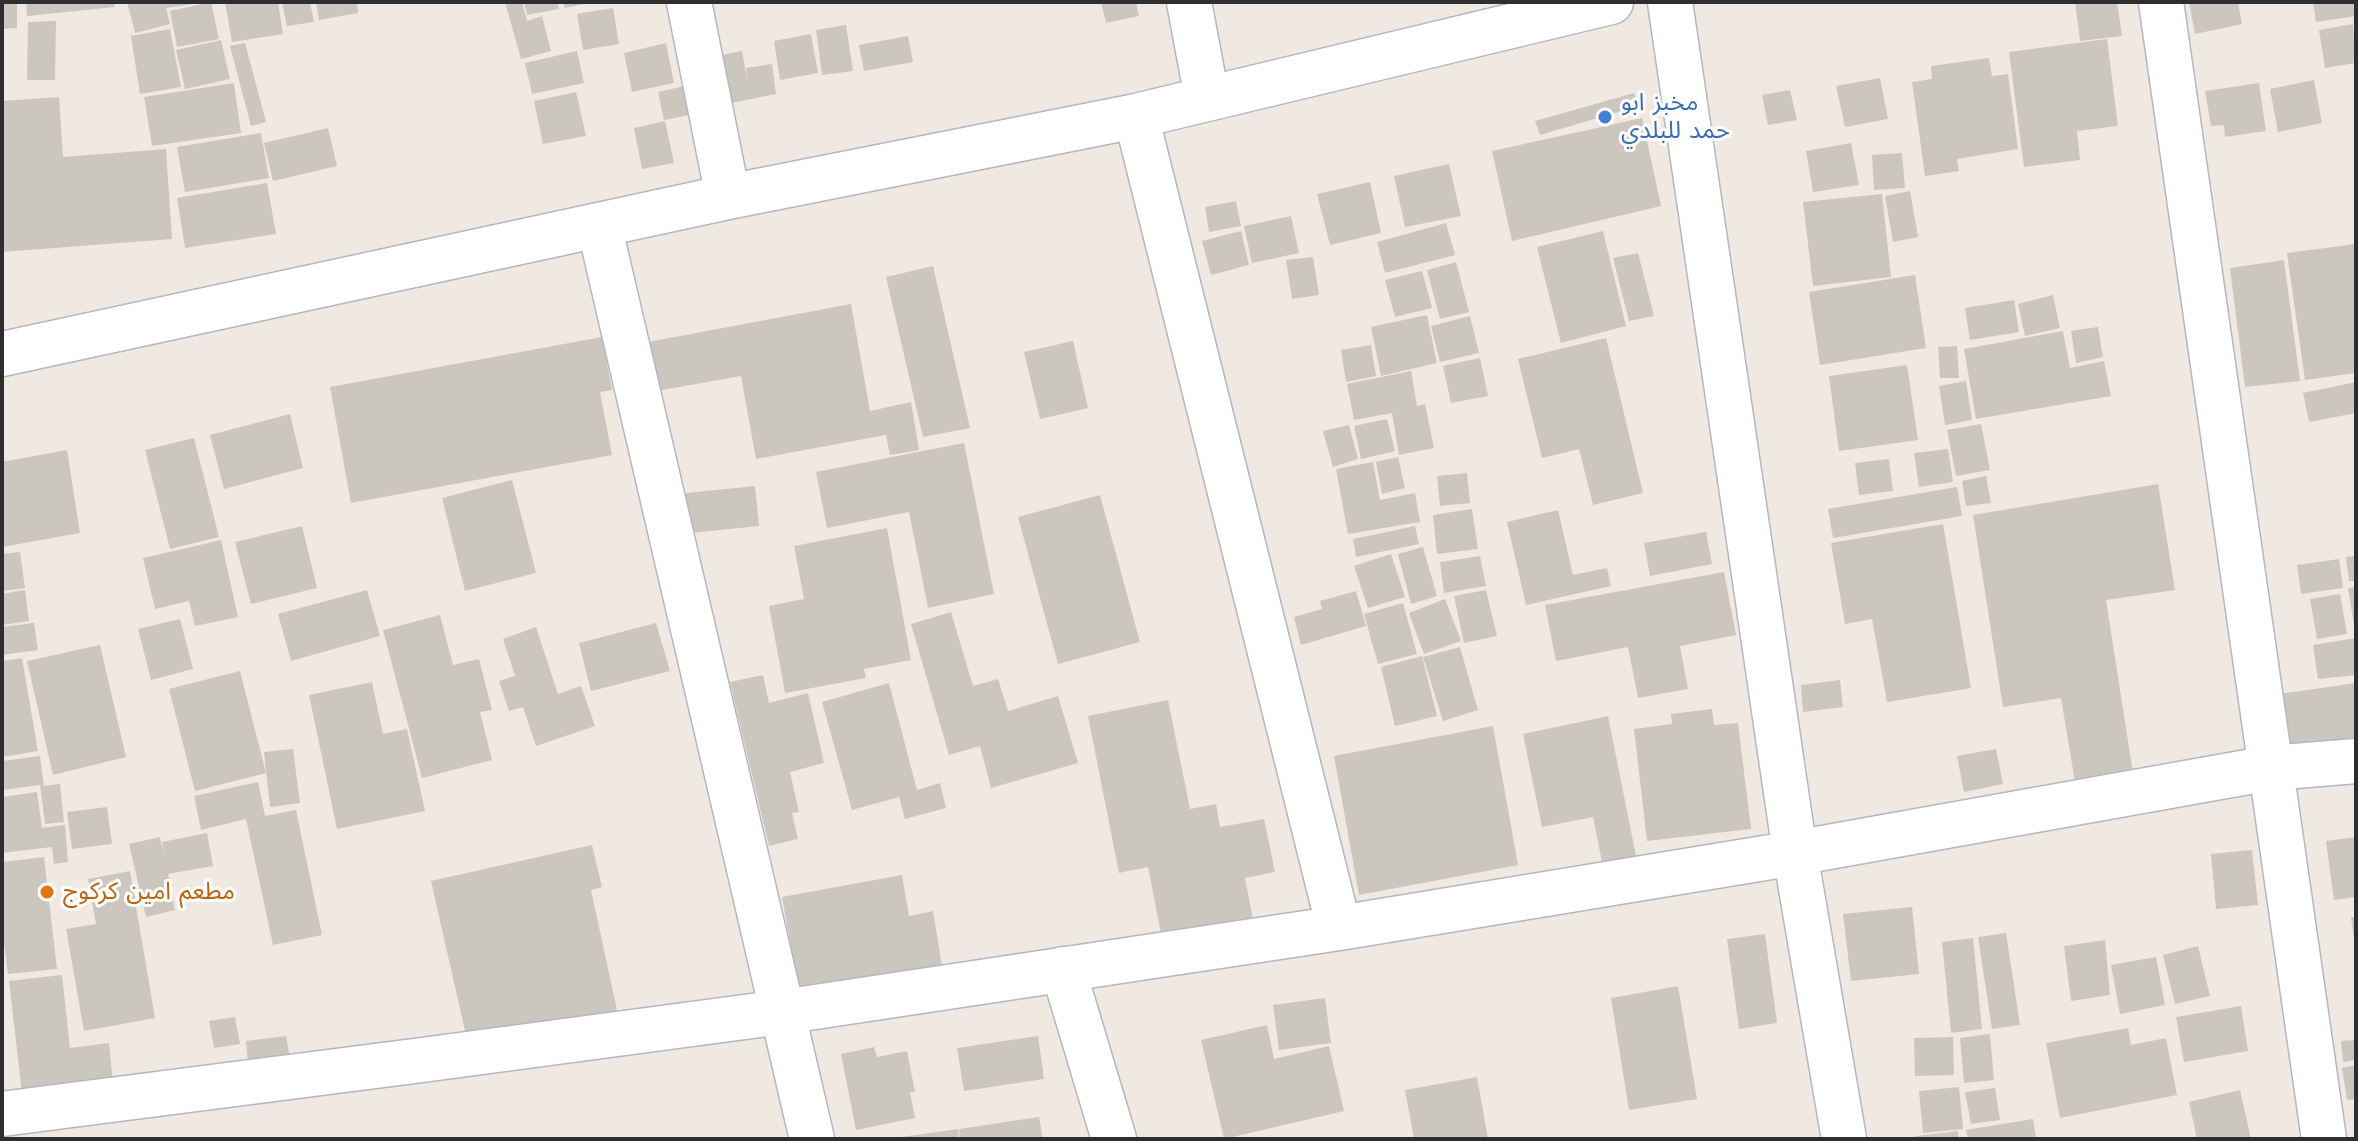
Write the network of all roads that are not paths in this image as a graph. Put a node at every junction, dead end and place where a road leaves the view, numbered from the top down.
1 (689, 2) edge
2 (1189, 2) edge
3 (1611, 2) edge
4 (1670, 2) edge
5 (2161, 2) edge
6 (1207, 98) junction
7 (1136, 116) junction
8 (728, 197) junction
9 (599, 225) junction
10 (2, 354) edge
11 (2356, 761) edge
12 (2270, 768) junction
13 (1795, 853) junction
14 (1339, 928) junction
15 (1063, 969) junction
16 (782, 1012) junction
17 (2, 1114) edge
18 (812, 1139) edge
19 (1114, 1139) edge
20 (1844, 1139) edge
21 (2324, 1139) edge

1 - 8 street
2 - 6 street
3 - 6 street
4 - 13 street
5 - 12 street
6 - 7 street
7 - 8 street
7 - 14 street
8 - 9 street
9 - 10 street
9 - 16 street
11 - 12 street
12 - 13 street
12 - 21 street
13 - 14 street
13 - 20 street
14 - 15 street
15 - 16 street
15 - 19 street
16 - 17 street
16 - 18 street

